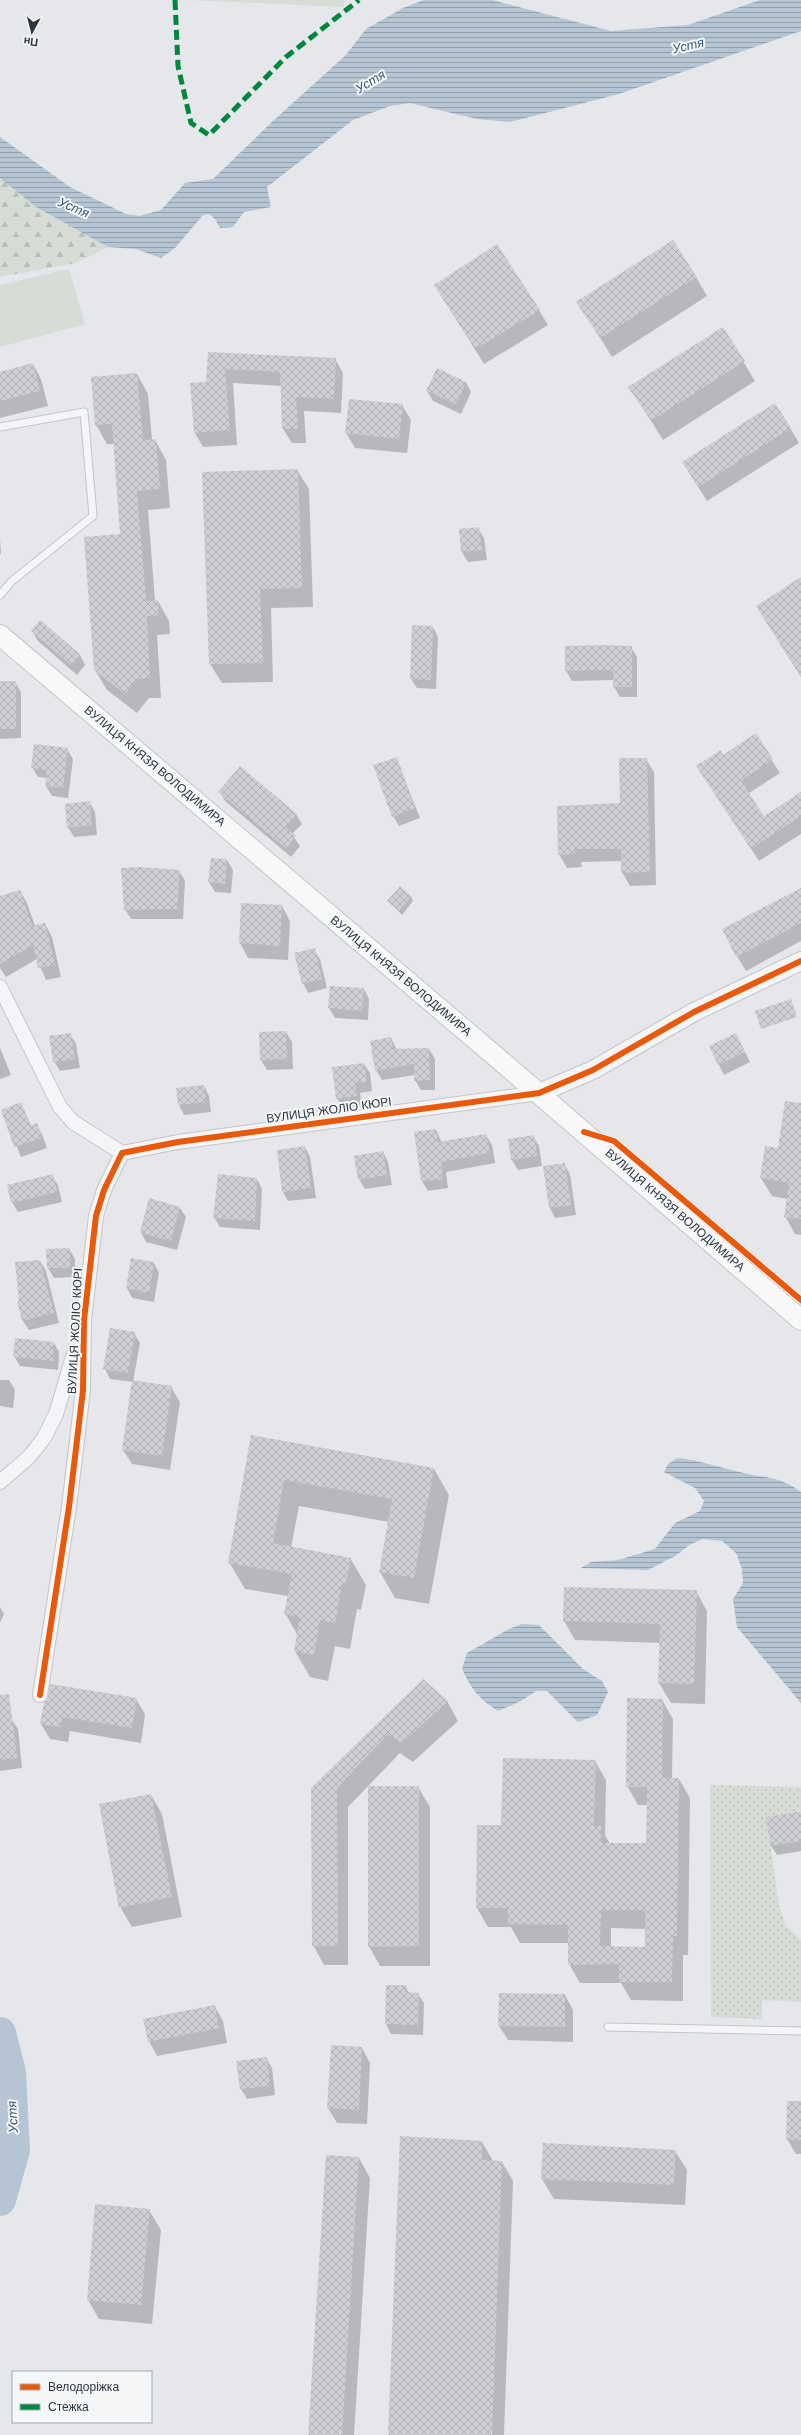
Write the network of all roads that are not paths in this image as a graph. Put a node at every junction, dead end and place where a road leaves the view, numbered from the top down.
1 (0, 427) edge
2 (0, 595) edge
3 (0, 635) edge
4 (801, 961) edge
5 (0, 987) edge
6 (539, 1093) junction
7 (122, 1153) junction
8 (84, 1320) junction
9 (801, 1320) edge
10 (0, 1482) edge
11 (40, 1695) dead end
12 (608, 2027) dead end
13 (801, 2032) edge

1 - 2 lane
3 - 6 main road, ВУЛИЦЯ КНЯЗЯ ВОЛОДИМИРА
4 - 6 street
5 - 7 street
6 - 7 street, ВУЛИЦЯ ЖОЛІО КЮРІ
6 - 9 main road, ВУЛИЦЯ КНЯЗЯ ВОЛОДИМИРА
7 - 8 street, ВУЛИЦЯ ЖОЛІО КЮРІ
8 - 10 street
8 - 11 street, ВУЛИЦЯ ЖОЛІО КЮРІ
12 - 13 lane

